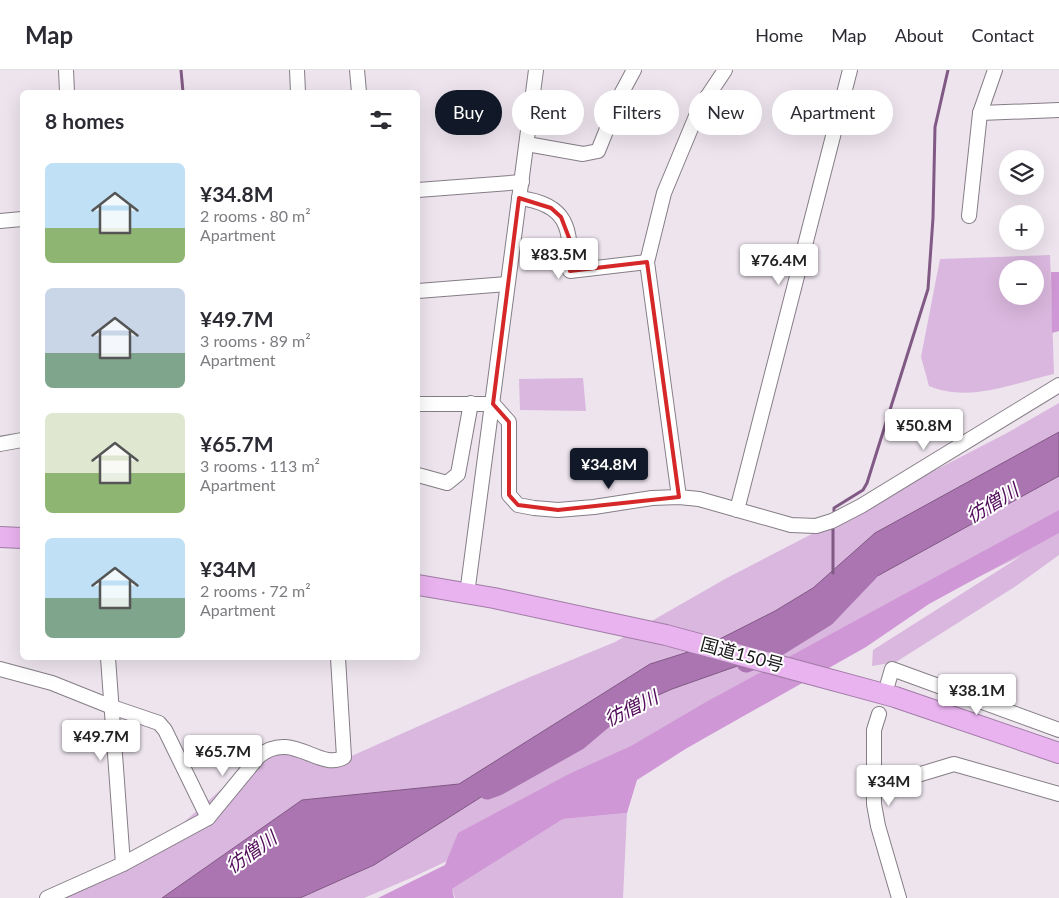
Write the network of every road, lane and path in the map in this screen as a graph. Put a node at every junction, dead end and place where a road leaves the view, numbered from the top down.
1 (66, 70) edge
2 (297, 70) edge
3 (358, 70) edge
4 (536, 70) edge
5 (634, 70) edge
6 (726, 70) edge
7 (850, 70) edge
8 (996, 70) edge
9 (67, 90) edge
10 (298, 90) edge
11 (359, 90) edge
12 (1059, 110) edge
13 (980, 113) junction
14 (526, 144) junction
15 (522, 182) junction
16 (420, 190) edge
17 (519, 198) junction
18 (968, 216) dead end
19 (20, 219) edge
20 (0, 221) edge
21 (647, 262) junction
22 (507, 284) junction
23 (420, 291) edge
24 (1059, 385) edge
25 (471, 403) junction
26 (420, 404) edge
27 (493, 404) junction
28 (20, 440) edge
29 (0, 444) edge
30 (420, 476) edge
31 (679, 497) junction
32 (737, 510) junction
33 (0, 537) edge
34 (20, 538) edge
35 (420, 585) edge
36 (467, 594) junction
37 (108, 660) edge
38 (338, 660) edge
39 (0, 669) edge
40 (888, 683) dead end
41 (112, 707) junction
42 (878, 714) dead end
43 (1058, 731) edge
44 (1059, 752) edge
45 (874, 788) junction
46 (1059, 794) edge
47 (208, 818) junction
48 (123, 864) junction
49 (47, 898) edge
50 (899, 898) edge

1 - 9 street
2 - 10 street
3 - 11 street
4 - 14 street
5 - 14 street
6 - 21 street
7 - 32 street
8 - 13 street
12 - 13 street
13 - 18 street
14 - 15 street
15 - 16 street
15 - 17 street
17 - 21 street
17 - 22 street
19 - 20 street
21 - 31 street
22 - 23 street
22 - 27 street
24 - 32 street
25 - 26 street
25 - 27 street
25 - 30 street
27 - 31 street
27 - 36 street
28 - 29 street
31 - 32 street
33 - 34 highway
35 - 36 highway, 国道150号
36 - 44 highway, 国道150号
37 - 41 street
38 - 47 street
39 - 41 street
40 - 43 street
41 - 47 street
41 - 48 street
42 - 45 street
45 - 46 street
45 - 50 street
47 - 48 street
48 - 49 street

